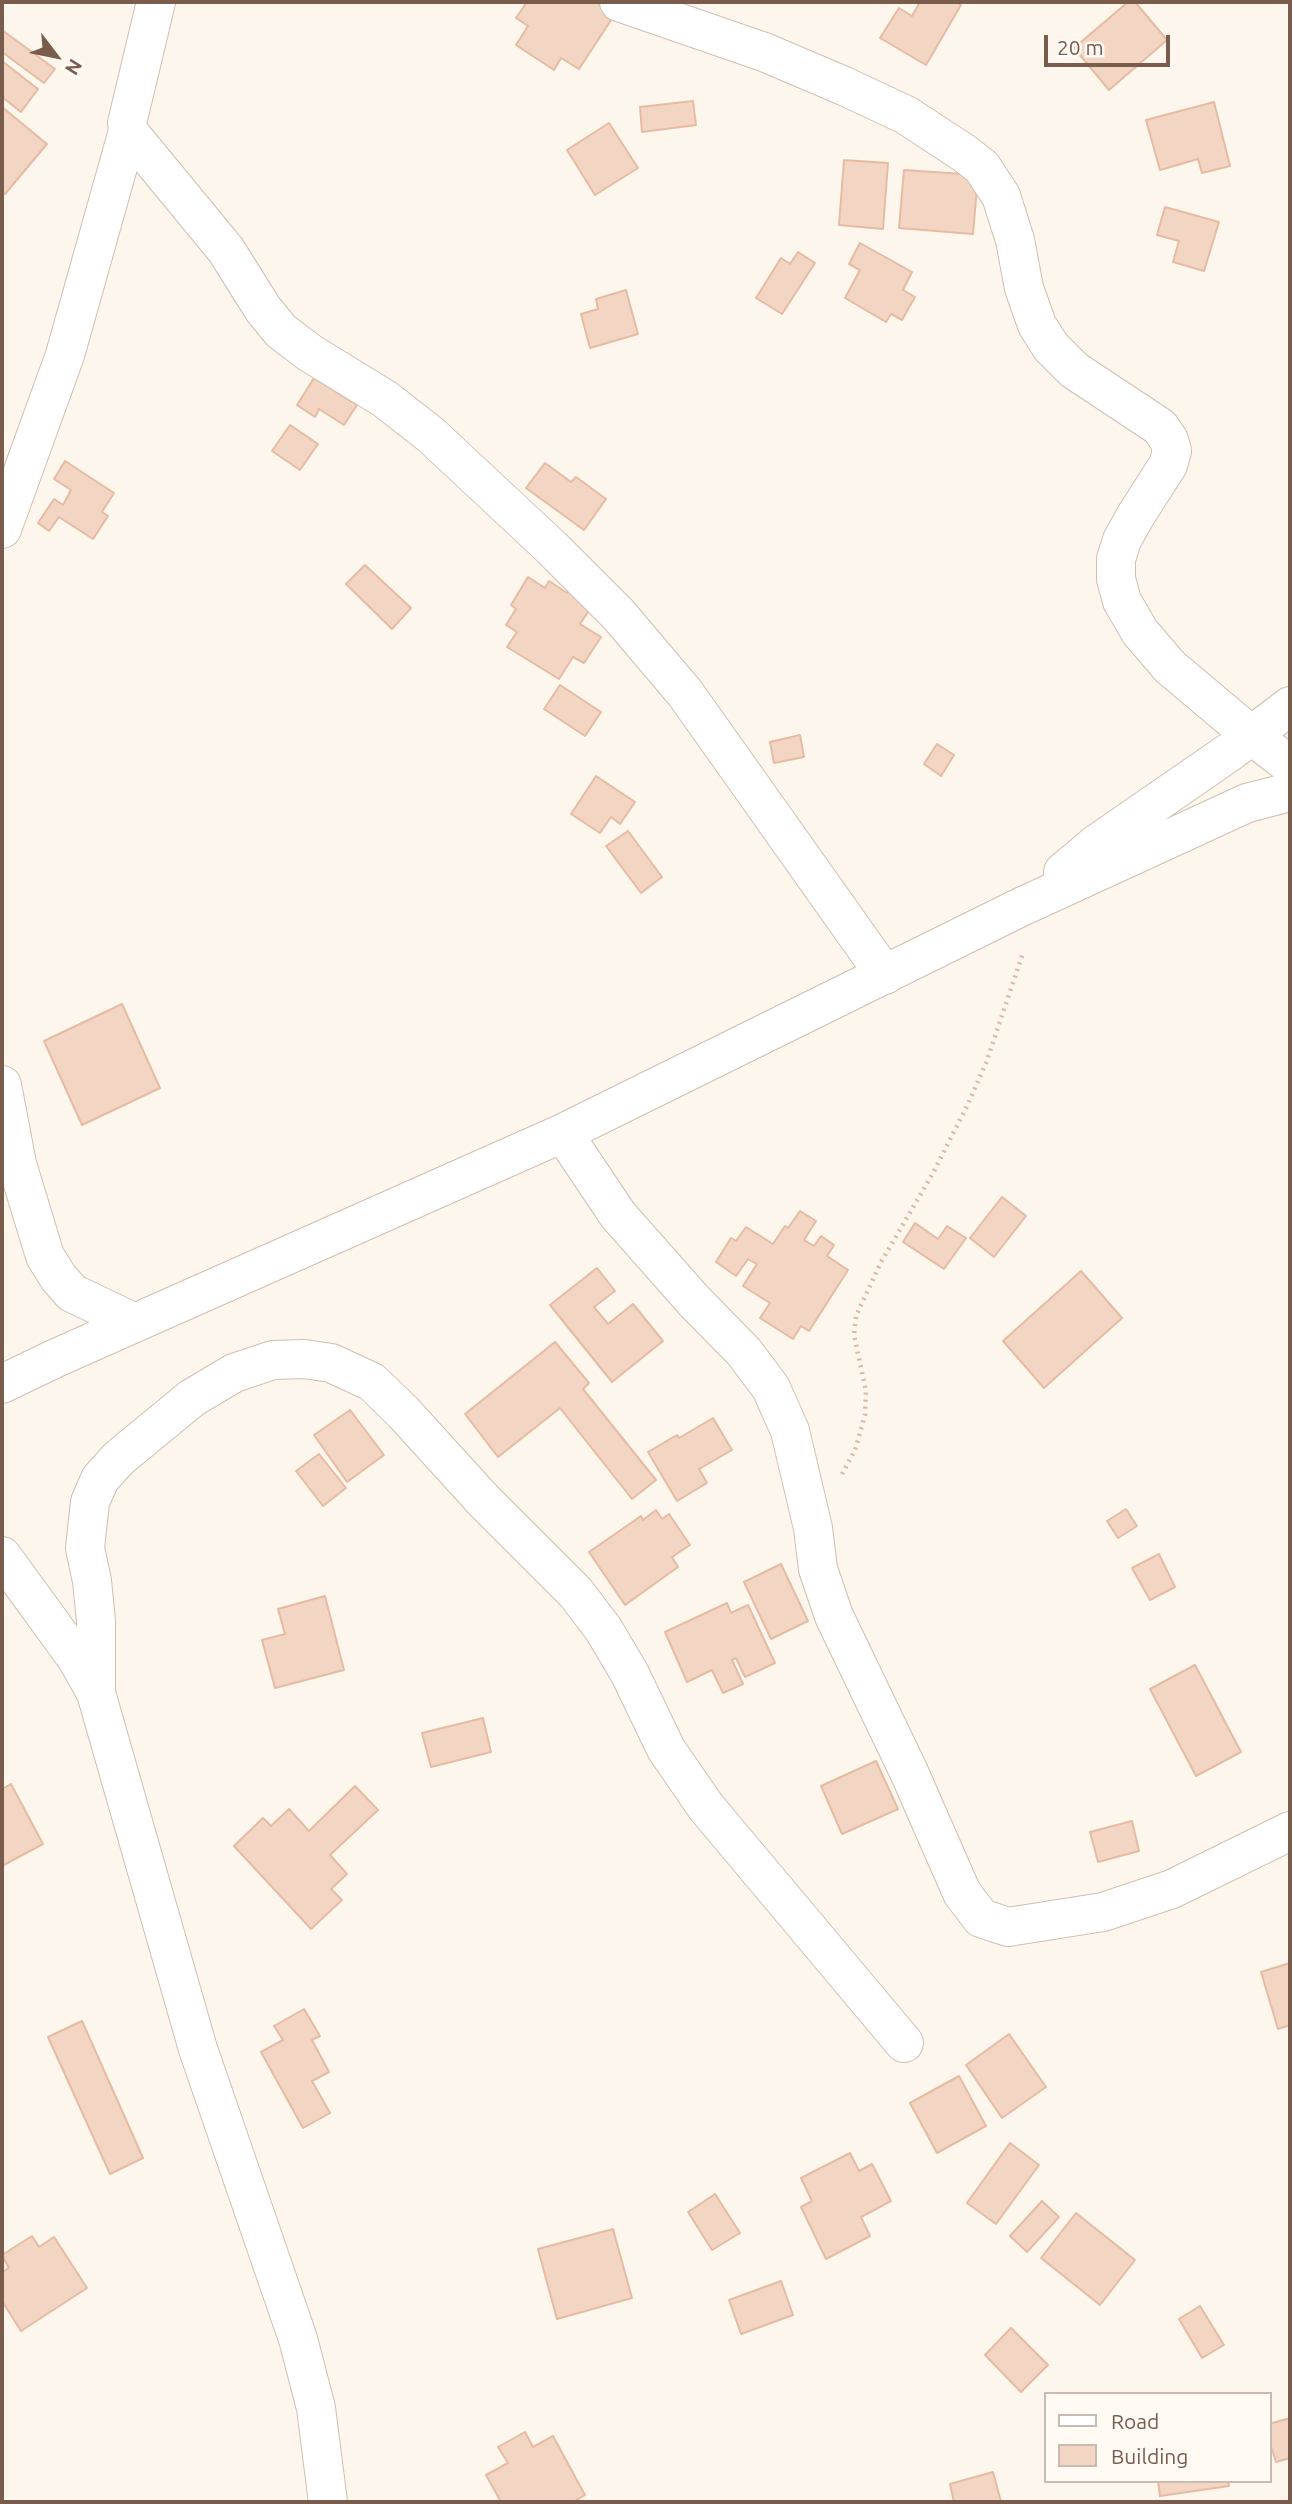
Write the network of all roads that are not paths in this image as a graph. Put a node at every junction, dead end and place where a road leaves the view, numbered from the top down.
1 (156, 2) edge
2 (619, 2) edge
3 (128, 131) junction
4 (2, 530) edge
5 (1290, 706) edge
6 (1252, 736) junction
7 (1290, 765) edge
8 (1290, 792) edge
9 (1030, 903) junction
10 (886, 975) junction
11 (2, 1085) edge
12 (563, 1133) junction
13 (135, 1323) junction
14 (2, 1384) edge
15 (2, 1556) edge
16 (96, 1693) junction
17 (1290, 1831) edge
18 (904, 2043) dead end
19 (328, 2502) edge

1 - 3 street
2 - 6 street
3 - 4 street
3 - 10 street
5 - 6 street
6 - 7 street
6 - 9 street
8 - 9 street
9 - 10 street
10 - 12 street
11 - 13 street
12 - 13 street
12 - 17 street
13 - 14 street
15 - 16 street
16 - 18 street
16 - 19 street

